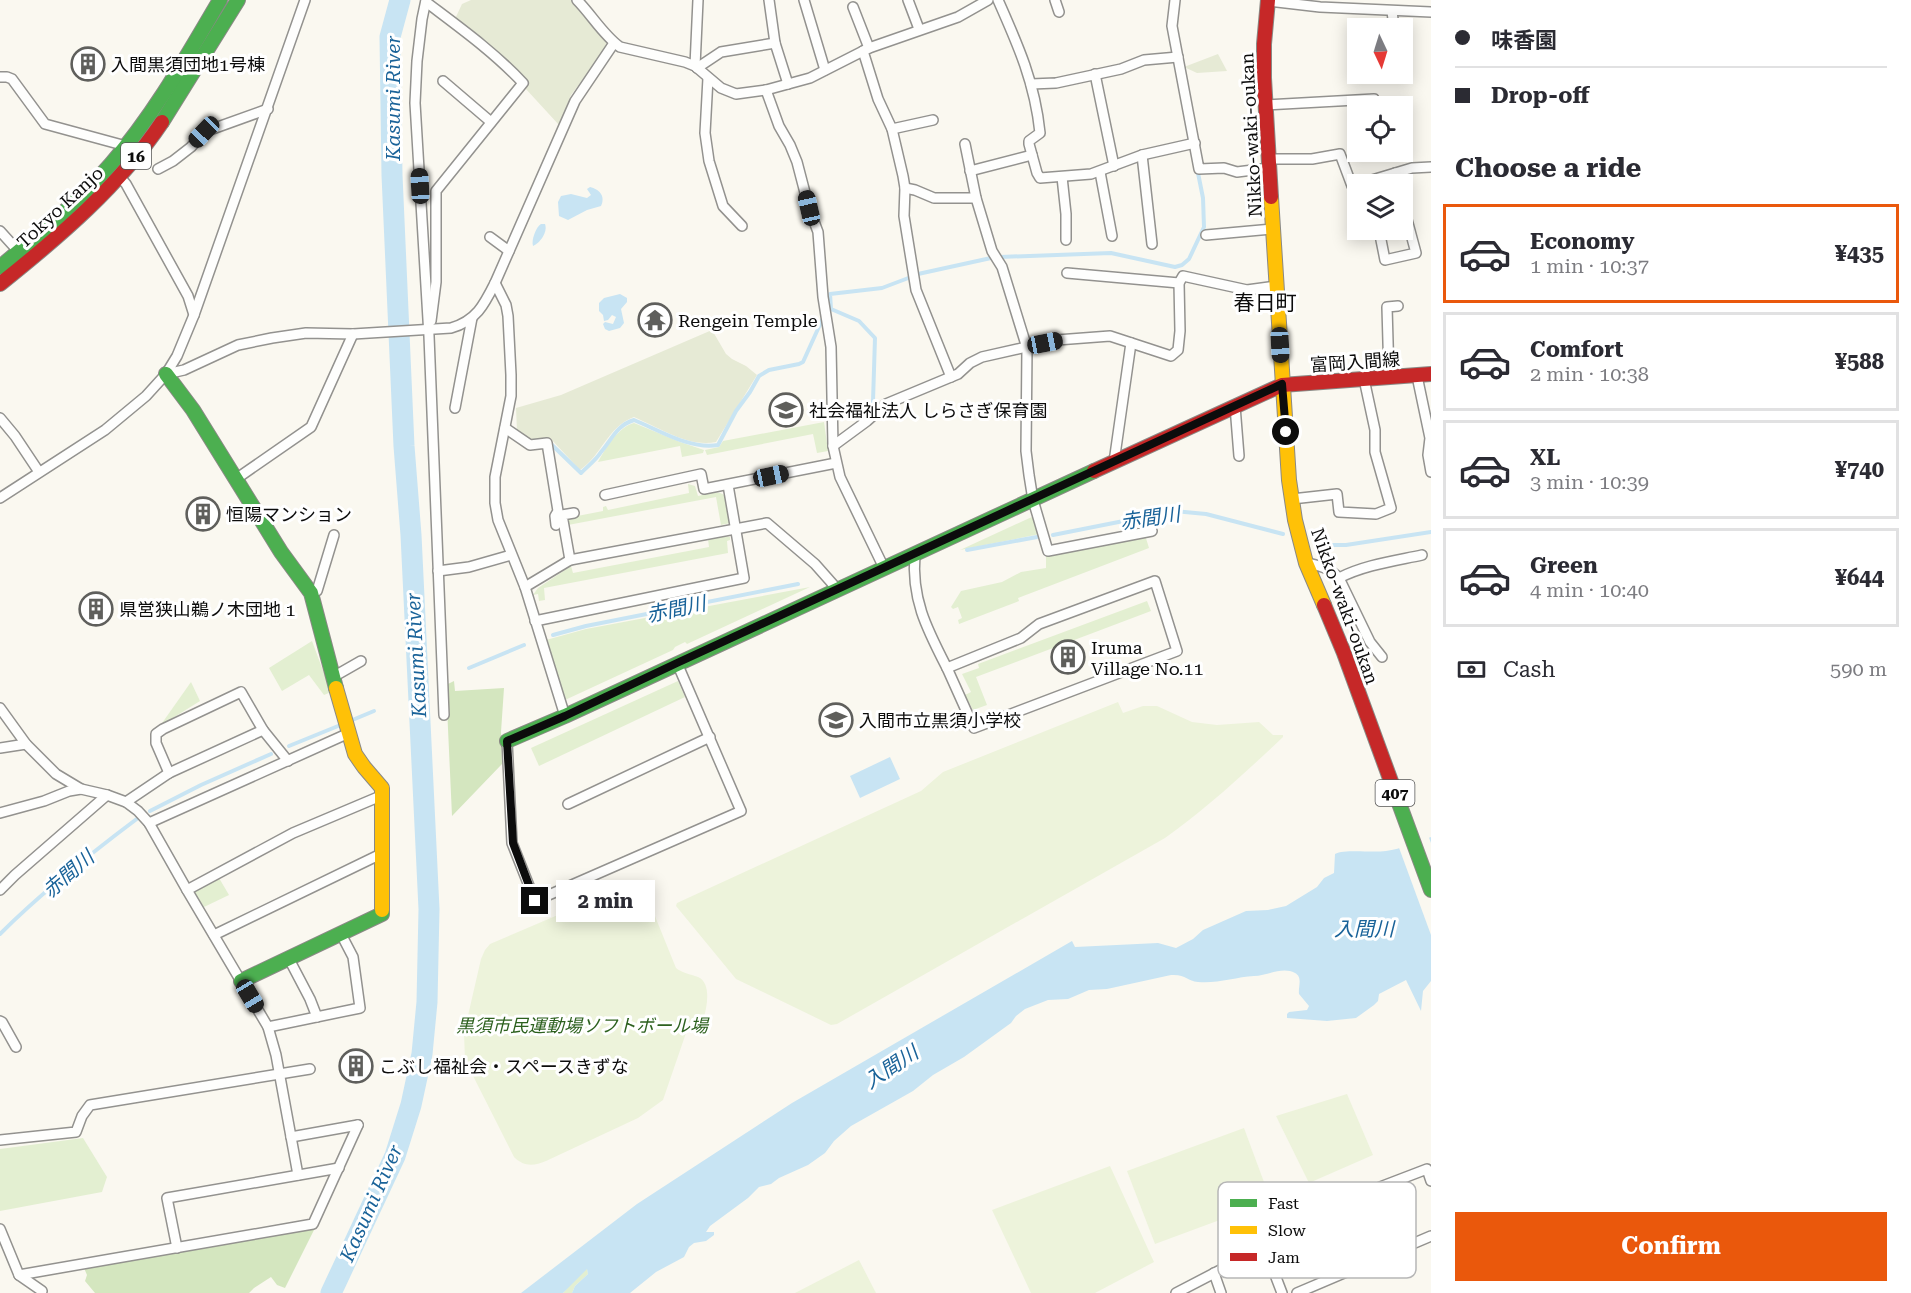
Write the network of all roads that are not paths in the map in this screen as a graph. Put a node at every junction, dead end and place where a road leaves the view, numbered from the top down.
1 (220, 0) edge
2 (238, 0) edge
3 (305, 0) edge
4 (577, 0) edge
5 (698, 0) edge
6 (769, 0) edge
7 (804, 0) edge
8 (908, 0) edge
9 (988, 0) edge
10 (998, 0) edge
11 (1054, 0) edge
12 (1175, 0) edge
13 (1268, 0) edge
14 (426, 1) edge
15 (1373, 5) edge
16 (854, 7) dead end
17 (1392, 11) junction
18 (1059, 12) dead end
19 (1431, 12) edge
20 (1393, 18) edge
21 (919, 29) junction
22 (614, 43) junction
23 (775, 43) junction
24 (866, 50) junction
25 (1178, 57) junction
26 (696, 67) junction
27 (825, 70) junction
28 (1095, 74) junction
29 (0, 77) edge
30 (708, 78) junction
31 (444, 81) dead end
32 (788, 84) junction
33 (1031, 84) junction
34 (766, 90) junction
35 (1347, 100) edge
36 (1266, 105) junction
37 (268, 110) junction
38 (933, 120) dead end
39 (491, 122) junction
40 (892, 129) junction
41 (1195, 143) junction
42 (965, 144) dead end
43 (126, 146) junction
44 (1142, 155) junction
45 (1032, 156) junction
46 (1269, 164) junction
47 (1114, 166) junction
48 (1431, 167) edge
49 (158, 169) dead end
50 (970, 171) junction
51 (1100, 172) junction
52 (1395, 172) joint
53 (1348, 174) edge
54 (1390, 174) edge
55 (119, 176) junction
56 (1062, 177) junction
57 (905, 188) junction
58 (976, 198) junction
59 (742, 226) dead end
60 (1273, 229) junction
61 (0, 231) edge
62 (1206, 235) dead end
63 (1112, 236) dead end
64 (490, 237) dead end
65 (1066, 240) dead end
66 (1381, 240) edge
67 (1412, 240) edge
68 (1152, 244) dead end
69 (509, 251) junction
70 (19, 252) junction
71 (0, 267) edge
72 (1067, 273) dead end
73 (495, 283) junction
74 (1179, 283) junction
75 (0, 284) edge
76 (1276, 286) junction
77 (1398, 306) dead end
78 (194, 315) junction
79 (472, 318) junction
80 (429, 329) junction
81 (353, 334) junction
82 (1131, 343) junction
83 (1027, 348) junction
84 (166, 374) junction
85 (1424, 375) edge
86 (951, 377) junction
87 (1389, 377) junction
88 (1364, 379) junction
89 (1282, 384) junction
90 (1235, 406) junction
91 (455, 408) dead end
92 (0, 418) edge
93 (505, 428) junction
94 (833, 446) junction
95 (1239, 456) dead end
96 (1114, 462) junction
97 (836, 463) junction
98 (39, 472) junction
99 (1431, 472) edge
100 (236, 479) junction
101 (728, 485) junction
102 (605, 495) dead end
103 (0, 498) edge
104 (1292, 499) junction
105 (1033, 500) junction
106 (574, 513) dead end
107 (556, 525) dead end
108 (735, 528) junction
109 (1152, 531) dead end
110 (334, 534) dead end
111 (915, 554) junction
112 (511, 555) junction
113 (1422, 555) dead end
114 (570, 560) junction
115 (1306, 562) junction
116 (884, 568) junction
117 (438, 571) junction
118 (1339, 578) junction
119 (525, 587) junction
120 (838, 590) junction
121 (312, 593) junction
122 (535, 621) junction
123 (1382, 657) dead end
124 (361, 661) dead end
125 (677, 663) junction
126 (947, 668) junction
127 (333, 677) junction
128 (0, 708) edge
129 (444, 715) dead end
130 (565, 716) junction
131 (263, 730) junction
132 (349, 733) junction
133 (710, 737) junction
134 (507, 741) joint
135 (27, 744) junction
136 (0, 748) edge
137 (288, 761) junction
138 (169, 773) junction
139 (81, 789) junction
140 (107, 795) junction
141 (383, 795) junction
142 (126, 802) junction
143 (568, 804) dead end
144 (0, 813) edge
145 (149, 823) junction
146 (383, 853) junction
147 (0, 890) edge
148 (187, 890) junction
149 (1431, 890) edge
150 (341, 934) junction
151 (214, 935) junction
152 (289, 959) junction
153 (241, 981) junction
154 (317, 1017) junction
155 (0, 1021) edge
156 (268, 1027) junction
157 (16, 1047) dead end
158 (310, 1069) dead end
159 (280, 1074) junction
160 (291, 1137) junction
161 (0, 1140) edge
162 (339, 1168) junction
163 (298, 1175) junction
164 (1431, 1181) edge
165 (1393, 1182) edge
166 (1, 1234) edge
167 (1431, 1236) edge
168 (1416, 1242) edge
169 (177, 1248) junction
170 (1218, 1271) edge
171 (1214, 1273) junction
172 (19, 1275) junction
173 (1276, 1278) edge
174 (1332, 1278) edge
175 (42, 1292) dead end
176 (1176, 1293) edge
177 (1221, 1293) edge
178 (1282, 1293) edge
179 (1297, 1293) edge

1 - 43 main road, Tokyo Kanjo / 16
2 - 55 main road, Tokyo Kanjo / 16
3 - 37 street
4 - 22 street
5 - 26 street
6 - 23 street
7 - 27 street
8 - 21 street
9 - 21 street
10 - 33 street
11 - 18 street
12 - 25 street
13 - 15 street
13 - 36 main road, Nikko-waki-oukan / 407
14 - 39 street
14 - 80 street
15 - 17 street
16 - 24 street
17 - 19 street
17 - 20 street
21 - 24 street
22 - 26 street
22 - 69 street
23 - 26 street
23 - 32 street
24 - 27 street
24 - 40 street
25 - 28 street
25 - 41 street
26 - 30 street
27 - 32 street
28 - 33 street
28 - 47 street
29 - 43 street
30 - 34 street
30 - 59 street
31 - 39 street
32 - 34 street
33 - 45 street
34 - 94 street
35 - 36 street
36 - 46 main road, Nikko-waki-oukan / 407
37 - 49 street
37 - 78 street
38 - 40 street
39 - 80 street
40 - 57 street
41 - 44 street
41 - 46 street
42 - 50 street
43 - 70 main road, Tokyo Kanjo / 16
44 - 47 street
44 - 68 street
45 - 50 street
45 - 56 street
46 - 53 street
46 - 60 main road, Nikko-waki-oukan / 407
47 - 51 street
48 - 52 street
50 - 58 street
51 - 56 street
51 - 63 street
52 - 54 street
55 - 75 main road, Tokyo Kanjo / 16
55 - 78 street
56 - 65 street
57 - 58 street
57 - 86 street
58 - 83 street
60 - 62 street
60 - 76 main road, Nikko-waki-oukan / 407
61 - 70 street
64 - 69 street
66 - 67 street
69 - 73 street
70 - 71 main road, Tokyo Kanjo / 16
72 - 74 street
73 - 79 street
73 - 93 street
74 - 76 street
74 - 82 street
76 - 89 main road, Nikko-waki-oukan / 407
77 - 87 street
78 - 84 street
79 - 80 street
79 - 91 street
80 - 81 street
80 - 117 street
81 - 84 street
81 - 100 street
82 - 83 street
82 - 96 street
83 - 86 street
83 - 105 street
84 - 98 street
84 - 100 main road
85 - 87 main road, 富岡入間線
85 - 99 street
86 - 94 street
87 - 88 main road, 富岡入間線
88 - 89 main road, 富岡入間線
88 - 104 street
89 - 90 main road
89 - 104 main road, Nikko-waki-oukan / 407
90 - 95 street
90 - 96 main road
92 - 98 street
93 - 107 street
93 - 112 street
94 - 97 street
96 - 105 main road
97 - 101 street
97 - 116 street
98 - 103 street
100 - 121 main road
101 - 102 street
101 - 108 street
104 - 115 main road, Nikko-waki-oukan / 407
105 - 109 street
105 - 111 main road
106 - 114 street
108 - 114 street
108 - 120 street
108 - 122 street
110 - 121 street
111 - 116 main road
111 - 126 street
112 - 117 street
112 - 119 street
113 - 118 street
114 - 119 street
115 - 118 street
115 - 149 main road, Nikko-waki-oukan / 407
116 - 120 main road
117 - 129 street
118 - 123 street
119 - 122 street
120 - 125 main road
121 - 127 main road
122 - 130 street
124 - 127 street
125 - 130 main road
125 - 133 street
126 - 126 street
127 - 132 main road
128 - 135 street
130 - 134 main road
131 - 137 street
131 - 138 street
131 - 138 street
132 - 137 street
132 - 141 main road
133 - 134 street
133 - 143 street
135 - 136 street
135 - 139 street
137 - 145 street
138 - 142 street
139 - 140 street
139 - 144 street
140 - 142 street
140 - 147 street
141 - 146 main road
141 - 148 street
142 - 145 street
145 - 148 street
146 - 150 main road
146 - 151 street
148 - 151 street
150 - 152 main road
150 - 154 street
151 - 153 street
152 - 153 main road
152 - 154 street
153 - 156 street
154 - 156 street
155 - 157 street
156 - 159 street
158 - 159 street
159 - 160 street
159 - 161 street
160 - 162 street
160 - 163 street
162 - 163 street
162 - 169 street
163 - 169 street
164 - 165 street
166 - 172 street
167 - 168 street
169 - 172 street
170 - 171 street
171 - 176 street
171 - 177 street
172 - 175 street
173 - 178 street
174 - 179 street

